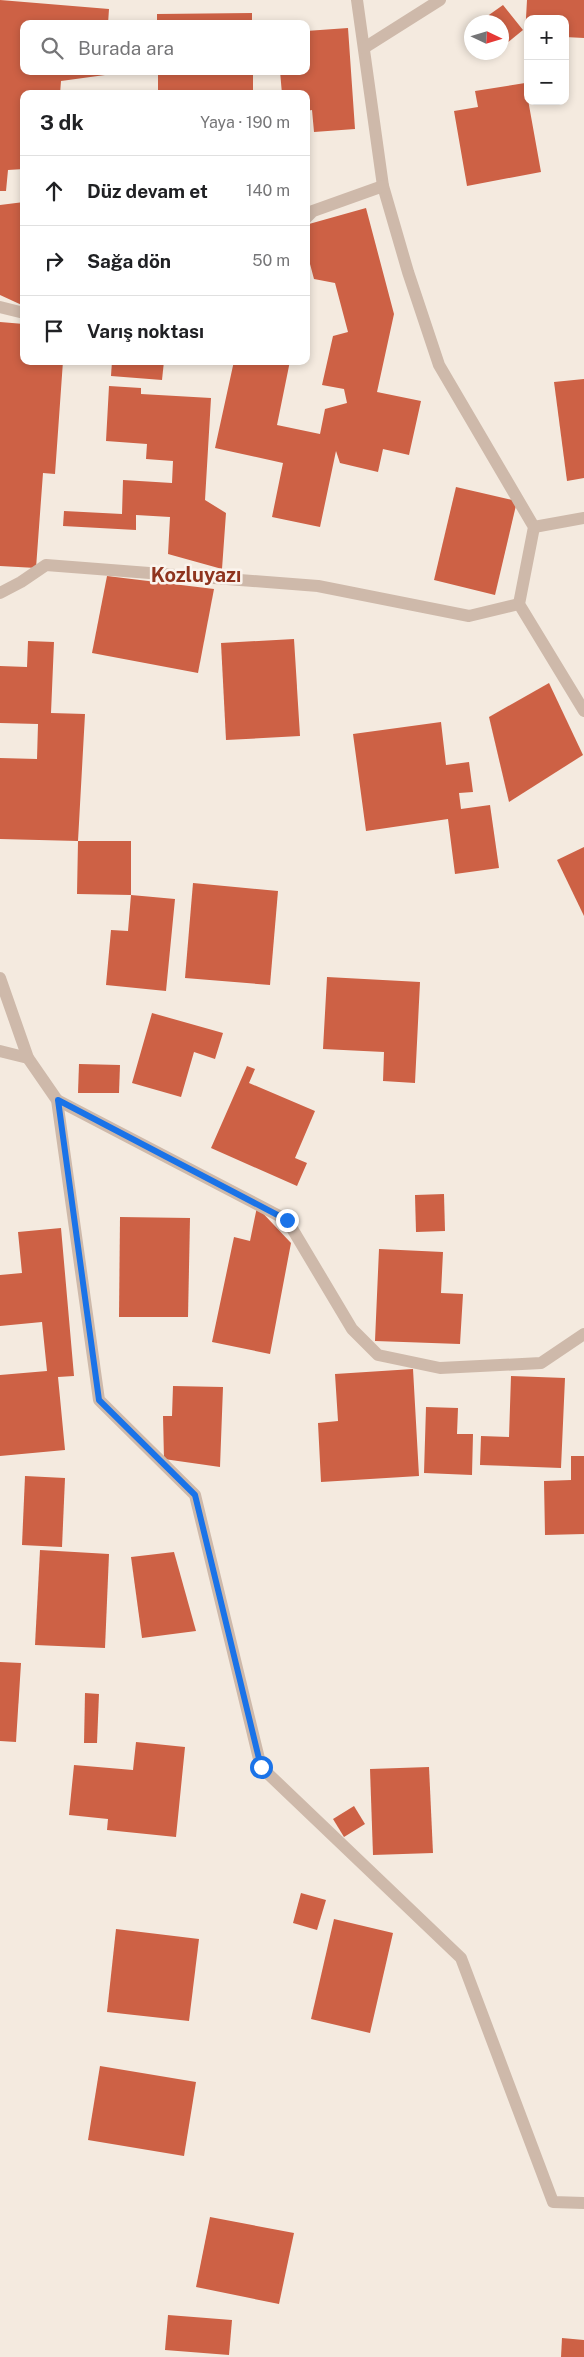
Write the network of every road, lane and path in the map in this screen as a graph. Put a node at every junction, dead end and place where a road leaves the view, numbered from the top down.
1 (357, 0) edge
2 (440, 0) edge
3 (364, 48) junction
4 (383, 186) junction
5 (310, 214) edge
6 (0, 307) edge
7 (20, 312) edge
8 (584, 518) edge
9 (534, 527) junction
10 (0, 593) edge
11 (519, 604) junction
12 (584, 711) edge
13 (0, 978) edge
14 (0, 1052) edge
15 (28, 1058) junction
16 (58, 1100) junction
17 (584, 1334) edge
18 (584, 2203) edge

1 - 3 street
2 - 3 street
3 - 4 street
4 - 5 street
4 - 9 street
6 - 7 street
8 - 9 street
9 - 11 street
10 - 11 street
11 - 12 street
13 - 15 street
14 - 15 street
15 - 16 street
16 - 17 street
16 - 18 street

